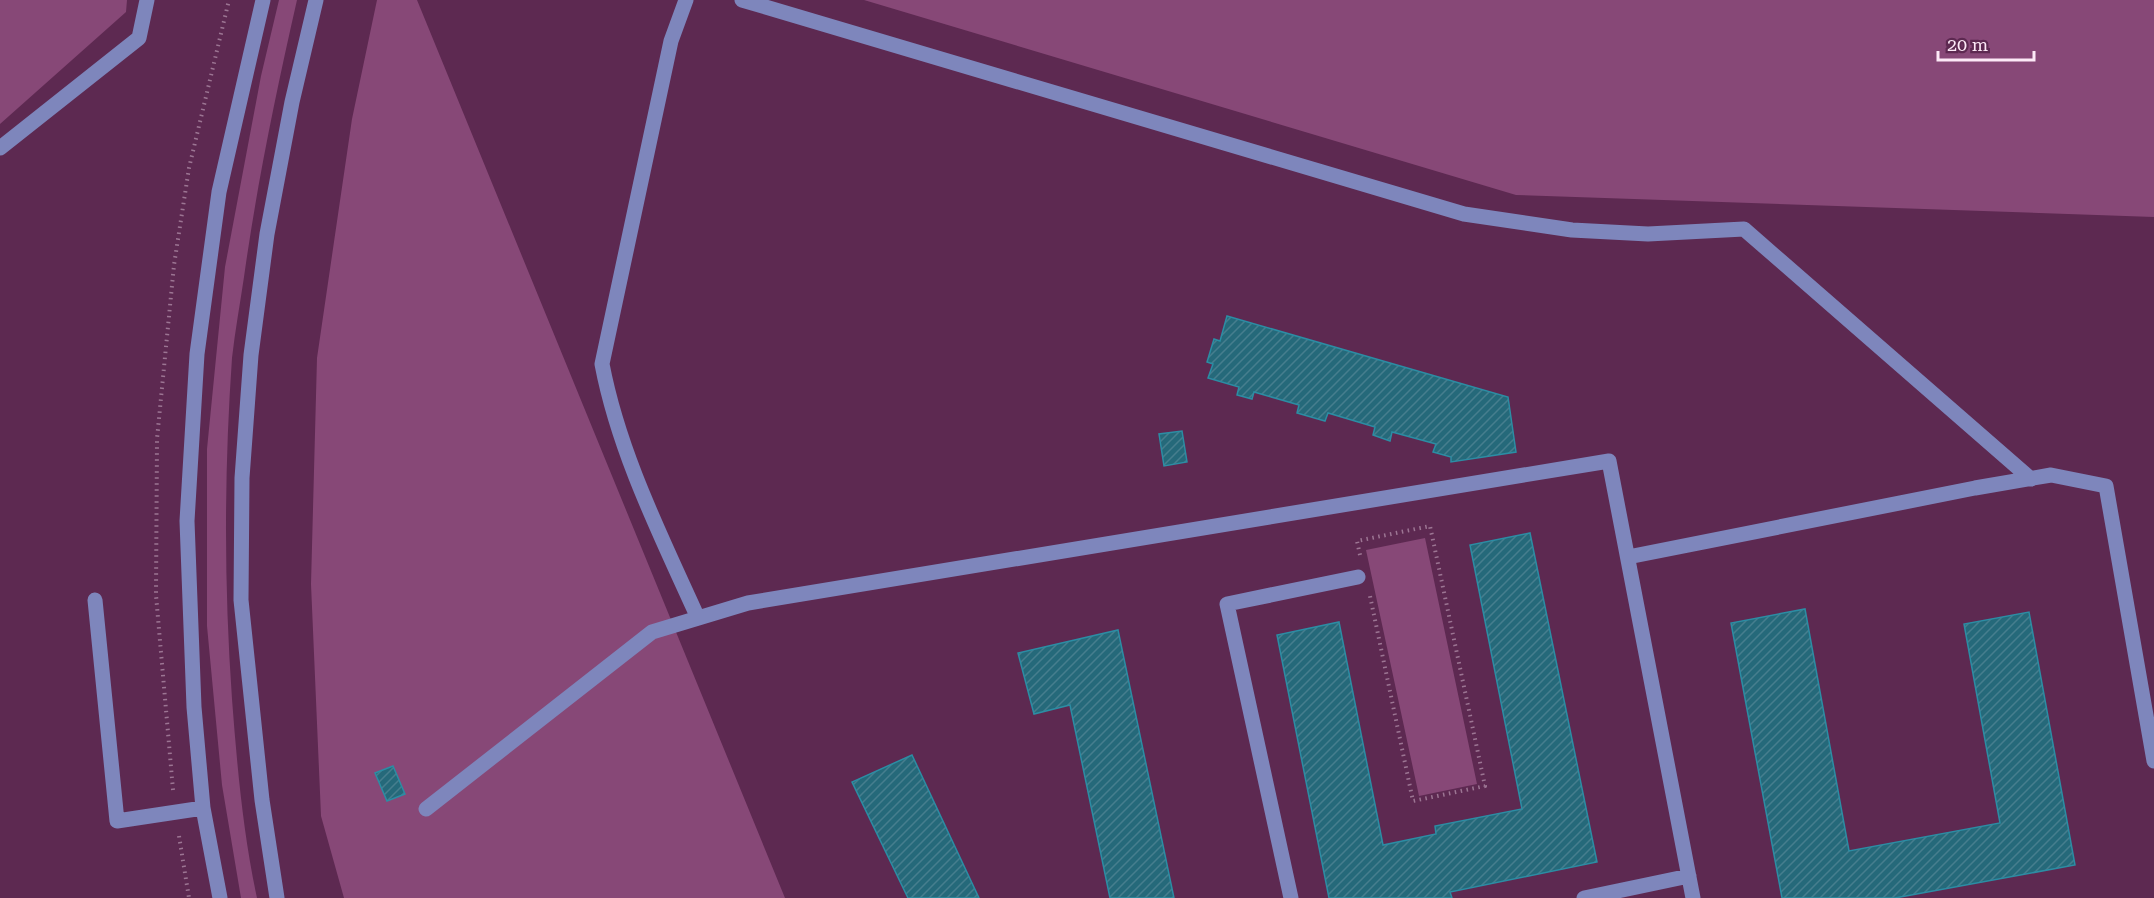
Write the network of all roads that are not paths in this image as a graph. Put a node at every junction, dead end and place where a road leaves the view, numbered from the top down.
1 (147, 0) edge
2 (263, 0) edge
3 (316, 0) edge
4 (686, 0) edge
5 (742, 0) edge
6 (0, 148) edge
7 (2031, 479) junction
8 (1628, 557) junction
9 (1362, 576) road end
10 (95, 600) dead end
11 (698, 618) junction
12 (2154, 762) edge
13 (203, 808) junction
14 (426, 809) dead end
15 (1689, 876) junction
16 (220, 898) edge
17 (277, 898) edge
18 (1291, 898) edge
19 (1584, 898) edge
20 (1693, 898) edge

1 - 6 street
2 - 13 street
3 - 17 street
4 - 11 street
5 - 7 street
7 - 8 street
7 - 12 street
8 - 11 street
8 - 15 street
9 - 18 street
10 - 13 street
11 - 14 street
13 - 16 street
15 - 19 street
15 - 20 street

